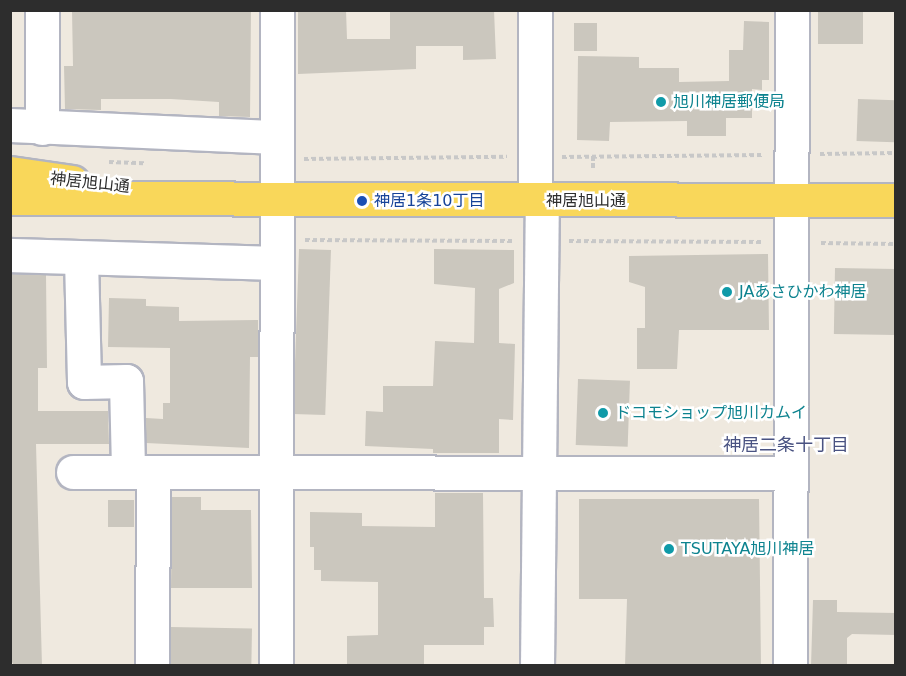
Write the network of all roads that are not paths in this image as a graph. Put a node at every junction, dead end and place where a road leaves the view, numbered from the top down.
1 (42, 10) edge
2 (277, 10) edge
3 (535, 10) edge
4 (792, 10) edge
5 (10, 124) edge
6 (42, 128) junction
7 (277, 148) junction
8 (10, 173) edge
9 (10, 198) edge
10 (793, 200) junction
11 (896, 200) edge
12 (277, 201) junction
13 (538, 201) junction
14 (277, 252) junction
15 (10, 255) edge
16 (81, 258) junction
17 (73, 472) dead end
18 (141, 473) junction
19 (789, 473) junction
20 (279, 474) junction
21 (541, 474) junction
22 (152, 666) edge
23 (276, 666) edge
24 (537, 666) edge
25 (790, 666) edge

1 - 6 street
2 - 7 street
3 - 13 street
4 - 10 street
5 - 6 street
6 - 7 street
7 - 12 street
8 - 12 main road, 神居旭山通
9 - 12 main road, 神居旭山通
10 - 11 main road, 神居旭山通
10 - 13 main road, 神居旭山通
10 - 19 street
12 - 13 main road, 神居旭山通
12 - 14 street
13 - 21 street
14 - 16 street
14 - 20 street
15 - 16 street
16 - 18 street
17 - 18 street
18 - 20 street
18 - 22 street
19 - 21 street
19 - 25 street
20 - 21 street
20 - 23 street
21 - 24 street

